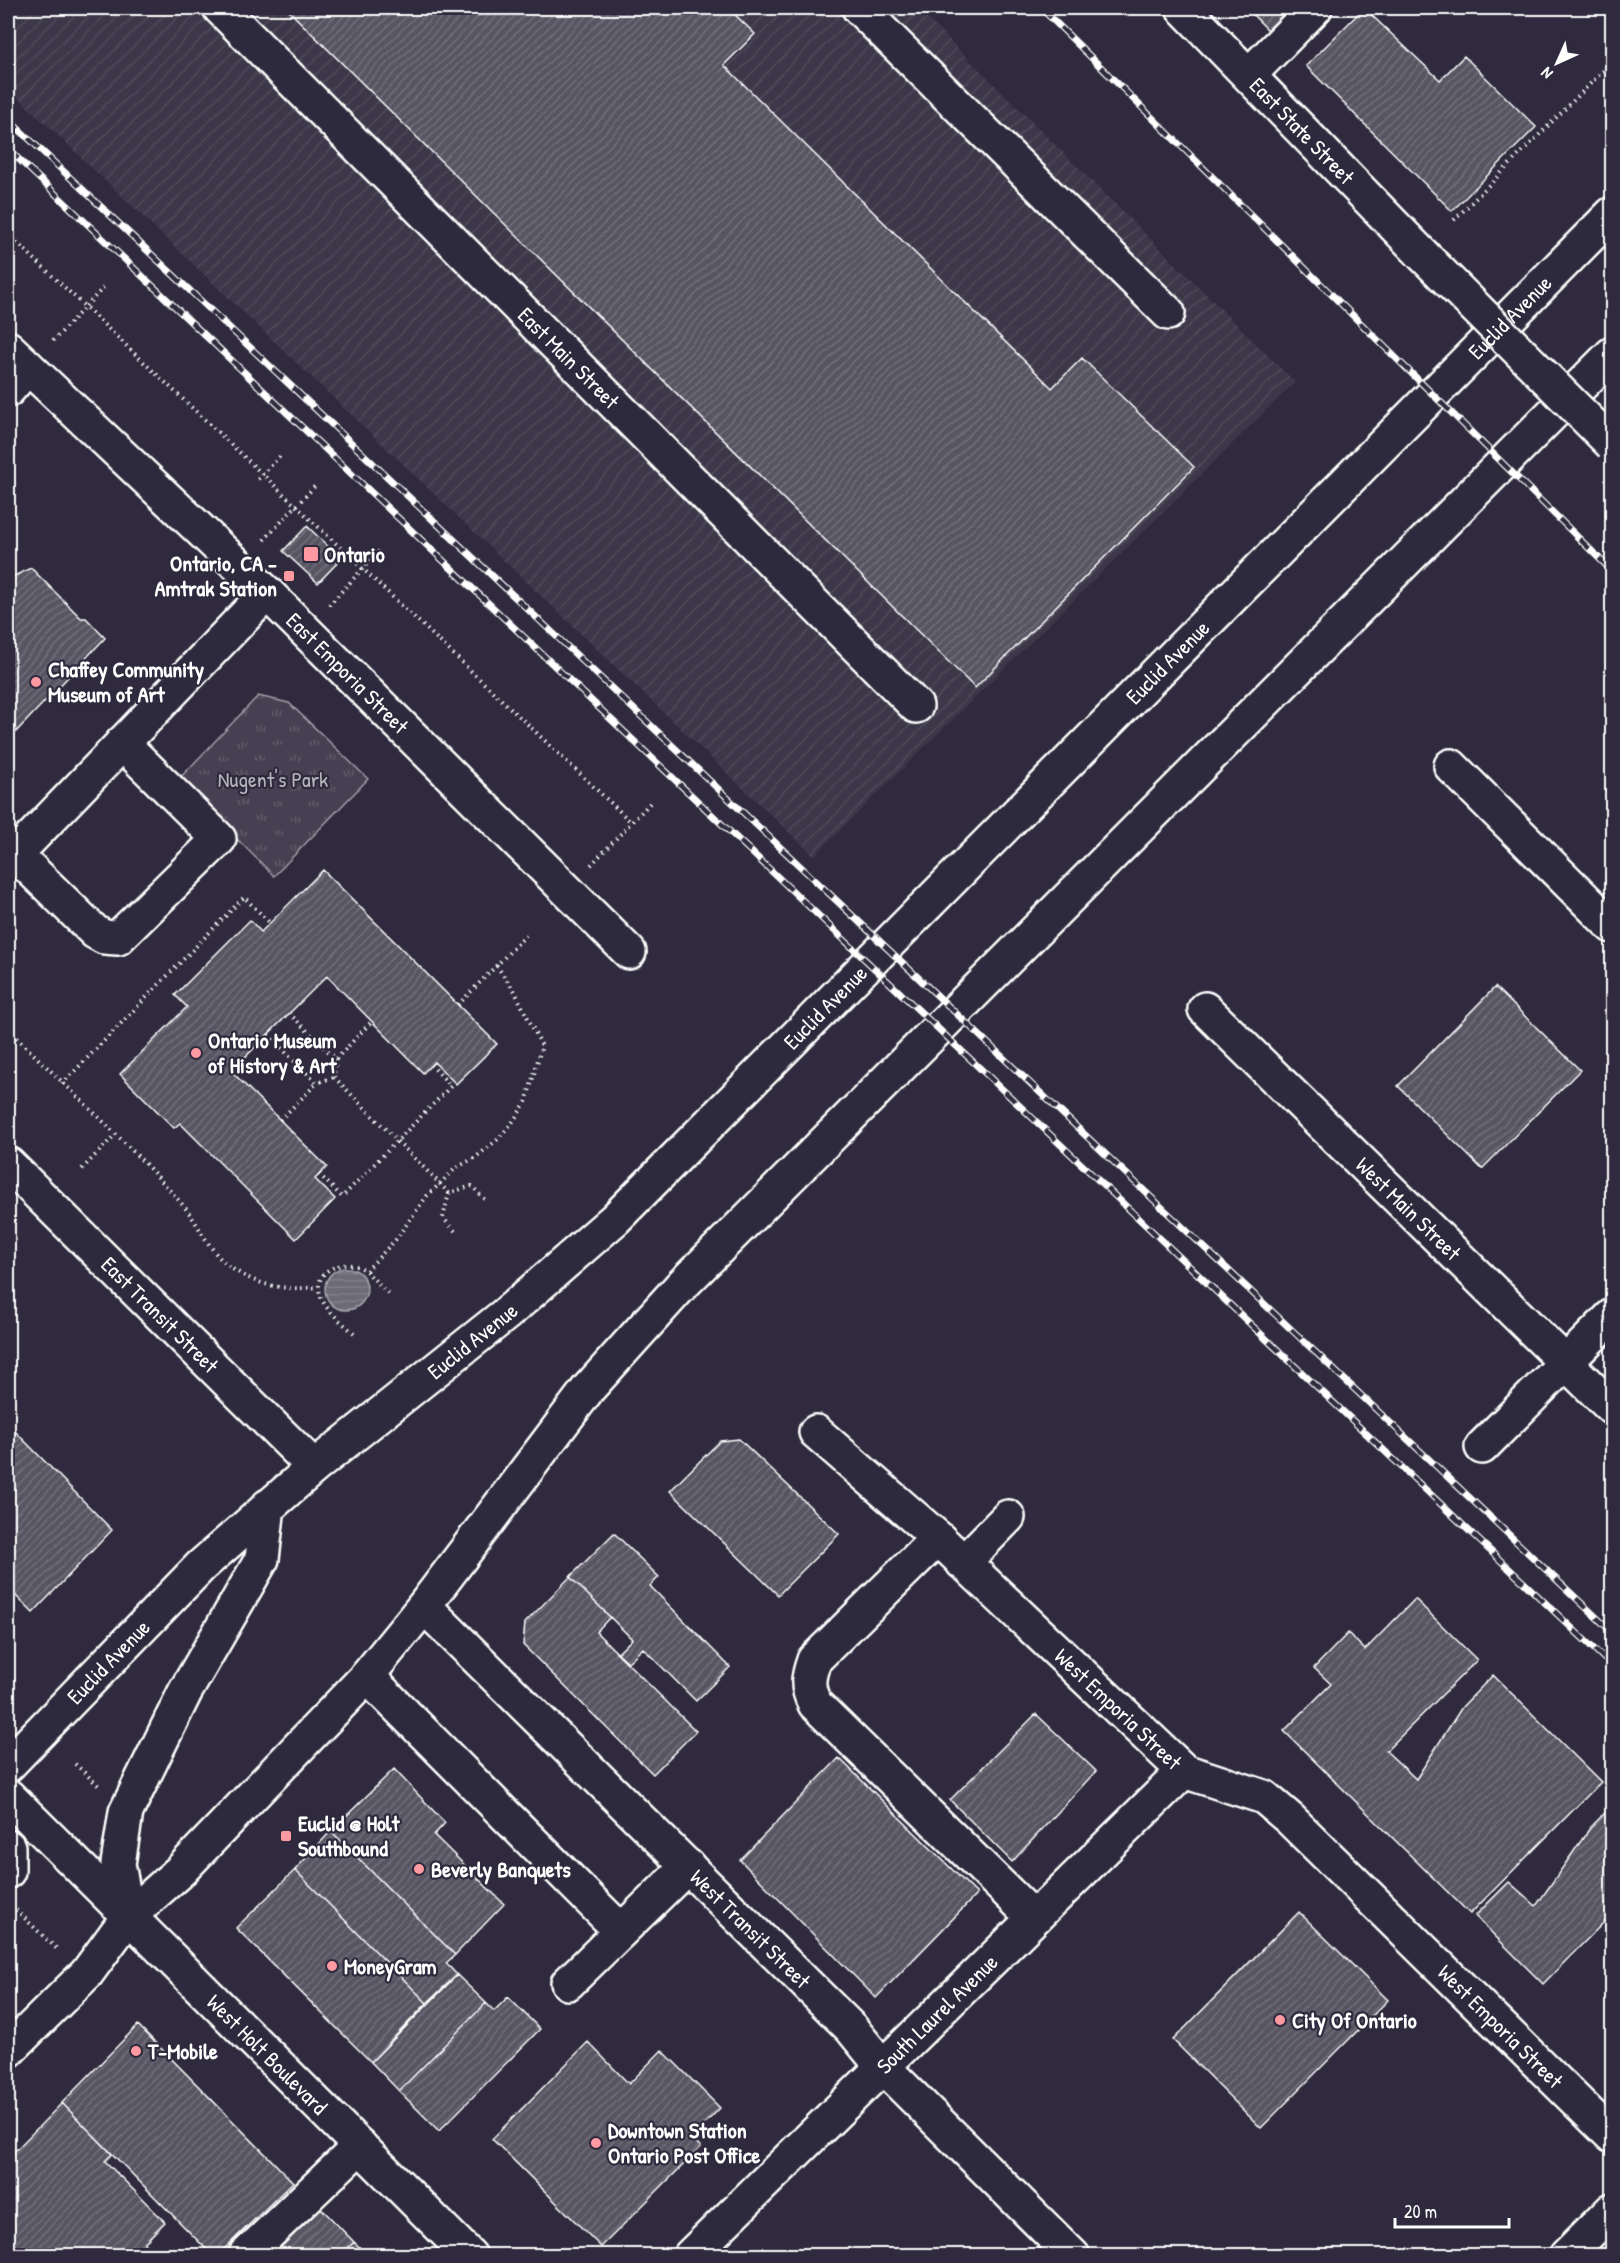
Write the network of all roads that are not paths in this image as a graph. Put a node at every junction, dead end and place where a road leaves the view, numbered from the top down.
1 (220, 8) edge
2 (859, 8) edge
3 (1183, 8) edge
4 (1315, 8) edge
5 (1249, 75) junction
6 (1612, 214) edge
7 (1168, 314) dead end
8 (1612, 354) edge
9 (14, 368) edge
10 (1612, 444) edge
11 (267, 593) junction
12 (916, 706) dead end
13 (122, 743) junction
14 (1451, 766) dead end
15 (11, 858) edge
16 (1612, 926) edge
17 (629, 952) dead end
18 (1205, 1009) dead end
19 (8, 1164) edge
20 (1612, 1316) edge
21 (1566, 1363) junction
22 (1612, 1408) edge
23 (816, 1432) dead end
24 (1482, 1447) dead end
25 (314, 1467) junction
26 (268, 1506) junction
27 (1008, 1517) dead end
28 (938, 1538) junction
29 (963, 1563) junction
30 (424, 1606) junction
31 (367, 1676) junction
32 (8, 1765) edge
33 (1184, 1771) junction
34 (8, 1796) edge
35 (8, 1847) edge
36 (688, 1866) junction
37 (8, 1871) edge
38 (128, 1917) junction
39 (1034, 1918) junction
40 (621, 1931) junction
41 (568, 1983) dead end
42 (8, 2051) edge
43 (882, 2066) junction
44 (1612, 2136) edge
45 (360, 2146) junction
46 (1612, 2210) edge
47 (245, 2256) edge
48 (470, 2256) edge
49 (690, 2256) edge
50 (1073, 2256) edge
51 (1566, 2256) edge

1 - 12 street, East Main Street
2 - 7 street
3 - 5 street, East State Street
4 - 5 street
5 - 10 street, East State Street, bridge
6 - 25 street, Euclid Avenue
8 - 30 street
9 - 11 street, East Emporia Street
11 - 13 street
11 - 17 street, East Emporia Street
13 - 15 street
13 - 15 street
14 - 16 street
18 - 21 street, West Main Street
19 - 25 street, East Transit Street
20 - 21 street
21 - 22 street, West Main Street
21 - 24 street
23 - 28 street, West Emporia Street
25 - 26 street, Euclid Avenue
26 - 32 street, Euclid Avenue
26 - 38 street
27 - 29 street
28 - 29 street, West Emporia Street
28 - 39 street
29 - 33 street, West Emporia Street
30 - 31 street
30 - 36 street, West Transit Street
31 - 38 street
31 - 40 street
33 - 39 street, South Laurel Avenue
33 - 44 street, West Emporia Street
34 - 38 street, West Holt Boulevard
35 - 37 street
36 - 40 street
36 - 43 street, West Transit Street
38 - 42 street
38 - 45 street, West Holt Boulevard
39 - 43 street, South Laurel Avenue
40 - 41 street
43 - 49 street, South Laurel Avenue
43 - 50 street, West Transit Street
45 - 47 street
45 - 48 street, West Holt Boulevard
46 - 51 street

